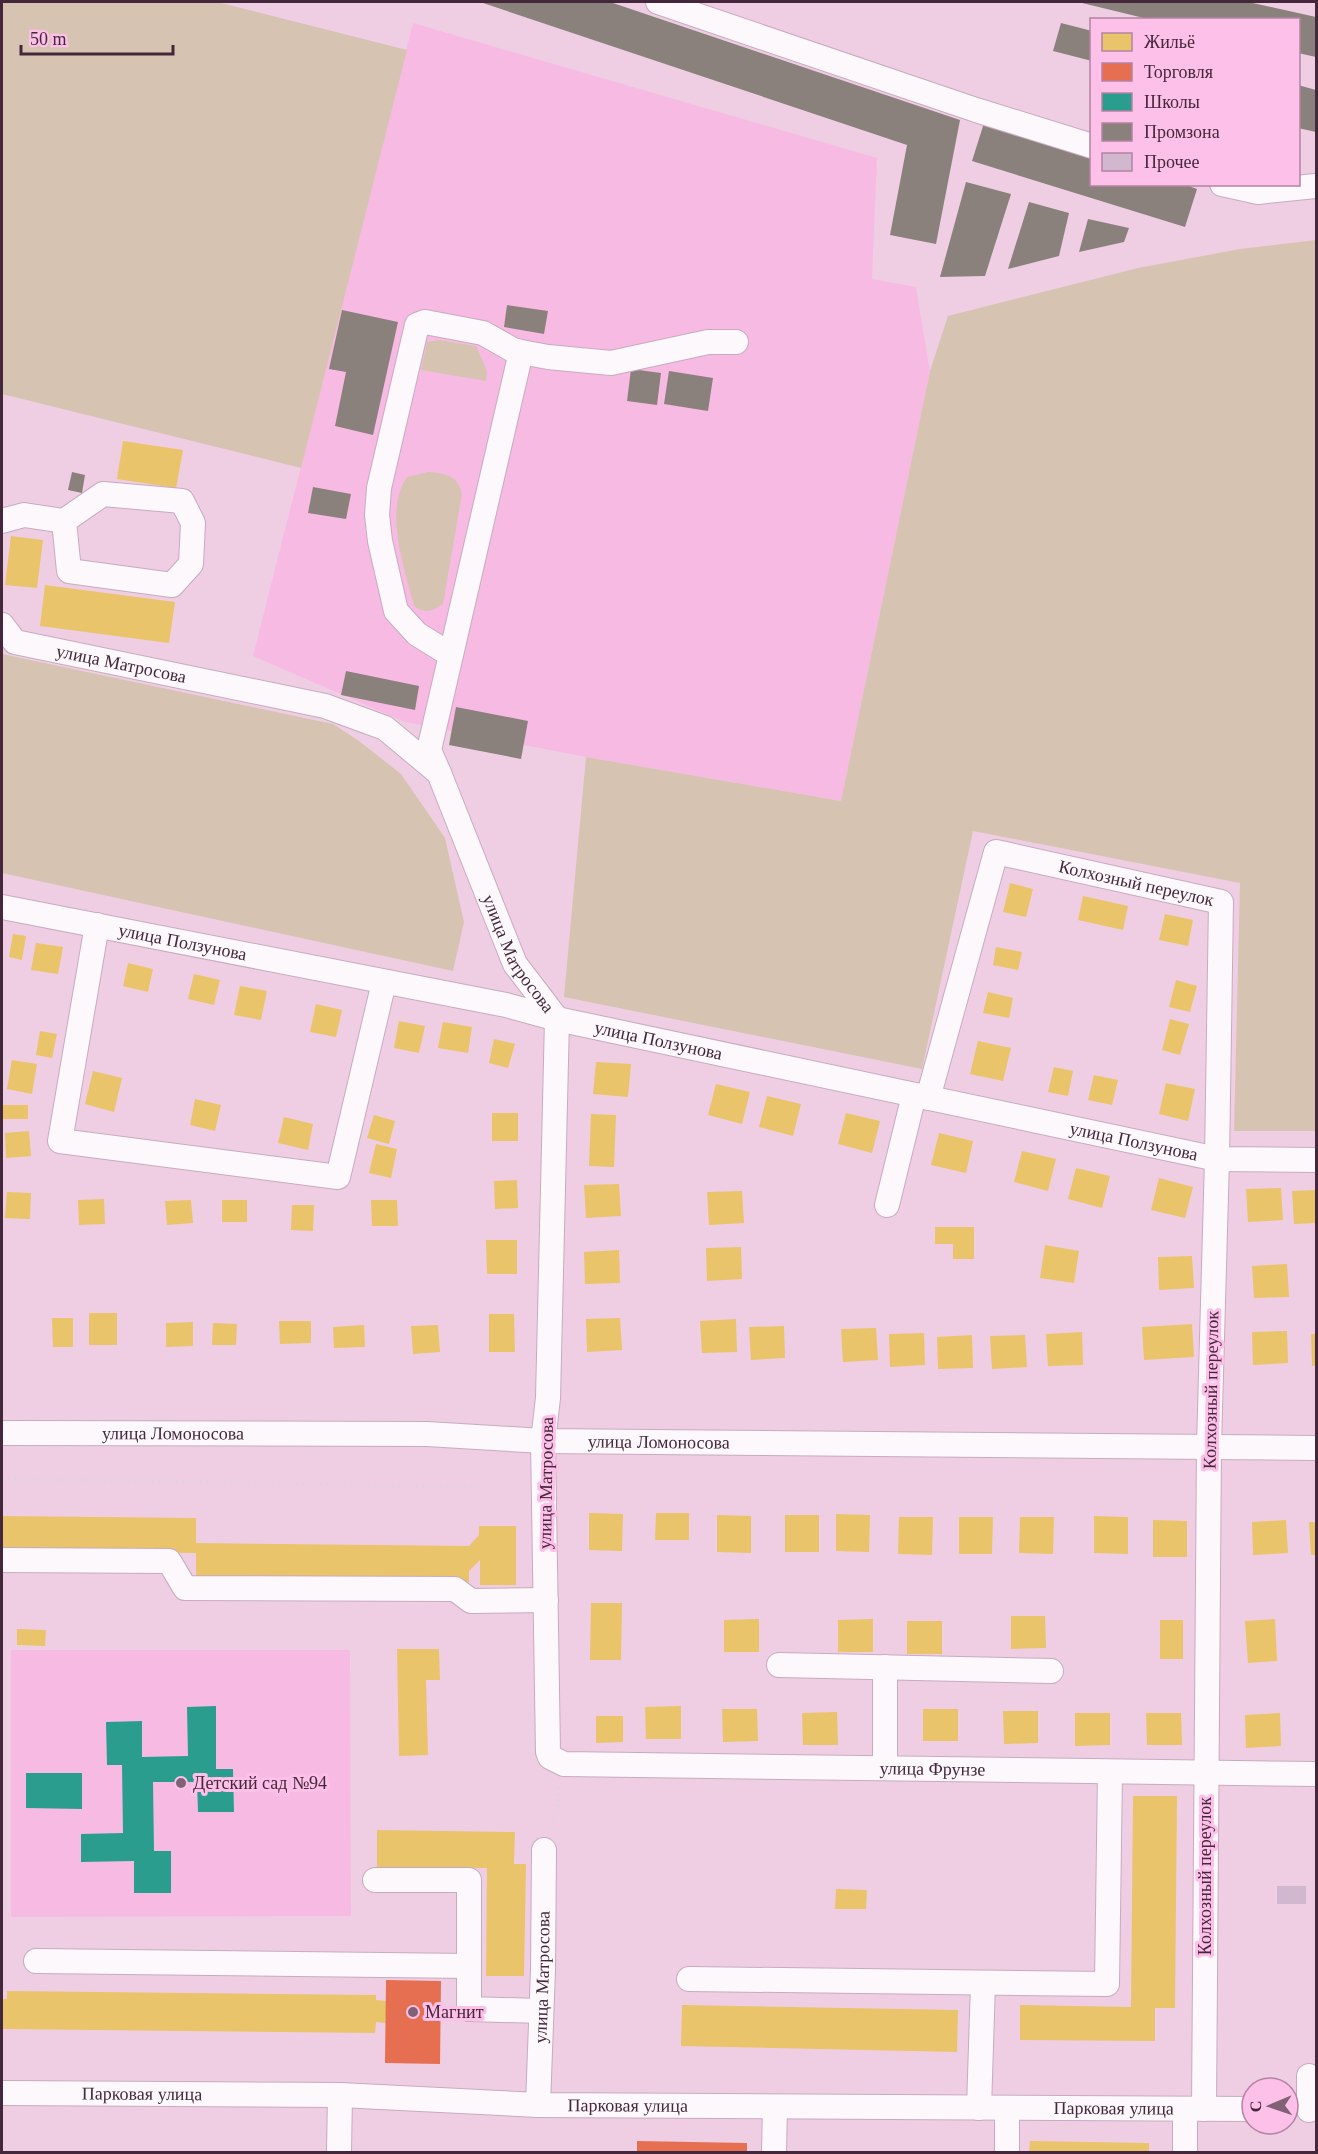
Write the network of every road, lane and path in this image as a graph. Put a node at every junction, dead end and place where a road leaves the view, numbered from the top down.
1 (657, 2) edge
2 (1090, 145) edge
3 (1231, 186) edge
4 (1315, 186) edge
5 (736, 342) dead end
6 (521, 352) junction
7 (2, 521) edge
8 (64, 521) junction
9 (2, 625) edge
10 (451, 655) junction
11 (439, 773) junction
12 (2, 906) edge
13 (97, 925) junction
14 (515, 964) junction
15 (384, 982) junction
16 (506, 1005) junction
17 (557, 1019) junction
18 (921, 1097) junction
19 (1217, 1159) junction
20 (1317, 1160) edge
21 (887, 1205) dead end
22 (2, 1432) edge
23 (543, 1441) junction
24 (1209, 1446) junction
25 (1317, 1448) edge
26 (2, 1479) edge
27 (484, 1487) dead end
28 (2, 1560) edge
29 (546, 1600) junction
30 (778, 1665) dead end
31 (885, 1668) junction
32 (1051, 1671) dead end
33 (554, 1760) junction
34 (885, 1767) junction
35 (1110, 1772) junction
36 (1205, 1773) junction
37 (1317, 1774) edge
38 (544, 1850) joint
39 (375, 1880) dead end
40 (36, 1961) dead end
41 (469, 1966) junction
42 (689, 1979) dead end
43 (983, 1983) junction
44 (541, 2011) junction
45 (1309, 2076) dead end
46 (2, 2093) edge
47 (340, 2095) junction
48 (538, 2105) junction
49 (775, 2107) junction
50 (979, 2108) junction
51 (1007, 2108) junction
52 (1194, 2109) junction
53 (1240, 2109) edge
54 (1305, 2110) edge
55 (339, 2152) edge
56 (774, 2152) edge
57 (1007, 2152) edge
58 (1185, 2152) edge

1 - 2 street
3 - 4 street
5 - 6 street
6 - 10 street
6 - 10 street
7 - 8 street
8 - 8 street
9 - 11 street, улица Матросова
10 - 11 street
11 - 14 street, улица Матросова
12 - 13 street, улица Ползунова
13 - 15 street, улица Ползунова
13 - 15 street
14 - 16 street
14 - 17 street, улица Матросова
15 - 16 street, улица Ползунова
16 - 17 street, улица Ползунова
17 - 18 street, улица Ползунова
17 - 23 street, улица Матросова
18 - 19 street, улица Ползунова
18 - 19 street, Колхозный переулок
18 - 21 street
19 - 20 street, улица Ползунова
19 - 24 street, Колхозный переулок
22 - 23 street, улица Ломоносова
23 - 24 street, улица Ломоносова
23 - 29 street, улица Матросова
24 - 25 street, улица Ломоносова
24 - 36 street, Колхозный переулок
26 - 27 path
28 - 29 street
29 - 33 street, улица Матросова
30 - 31 street
31 - 32 street
31 - 34 street
33 - 34 street, улица Фрунзе
33 - 38 path
34 - 35 street, улица Фрунзе
35 - 36 street, улица Фрунзе
35 - 43 street
36 - 37 street, улица Фрунзе
36 - 52 street, Колхозный переулок
38 - 44 street, улица Матросова
39 - 41 street
40 - 41 street
41 - 44 street
42 - 43 street
43 - 50 street
44 - 48 street, улица Матросова
45 - 54 street
46 - 47 street, Парковая улица
47 - 48 street, Парковая улица
47 - 55 street
48 - 49 street, Парковая улица
49 - 50 street, Парковая улица
49 - 56 street
50 - 51 street, Парковая улица
51 - 52 street, Парковая улица
51 - 57 street
52 - 53 street, Парковая улица
52 - 58 street, Колхозный переулок

